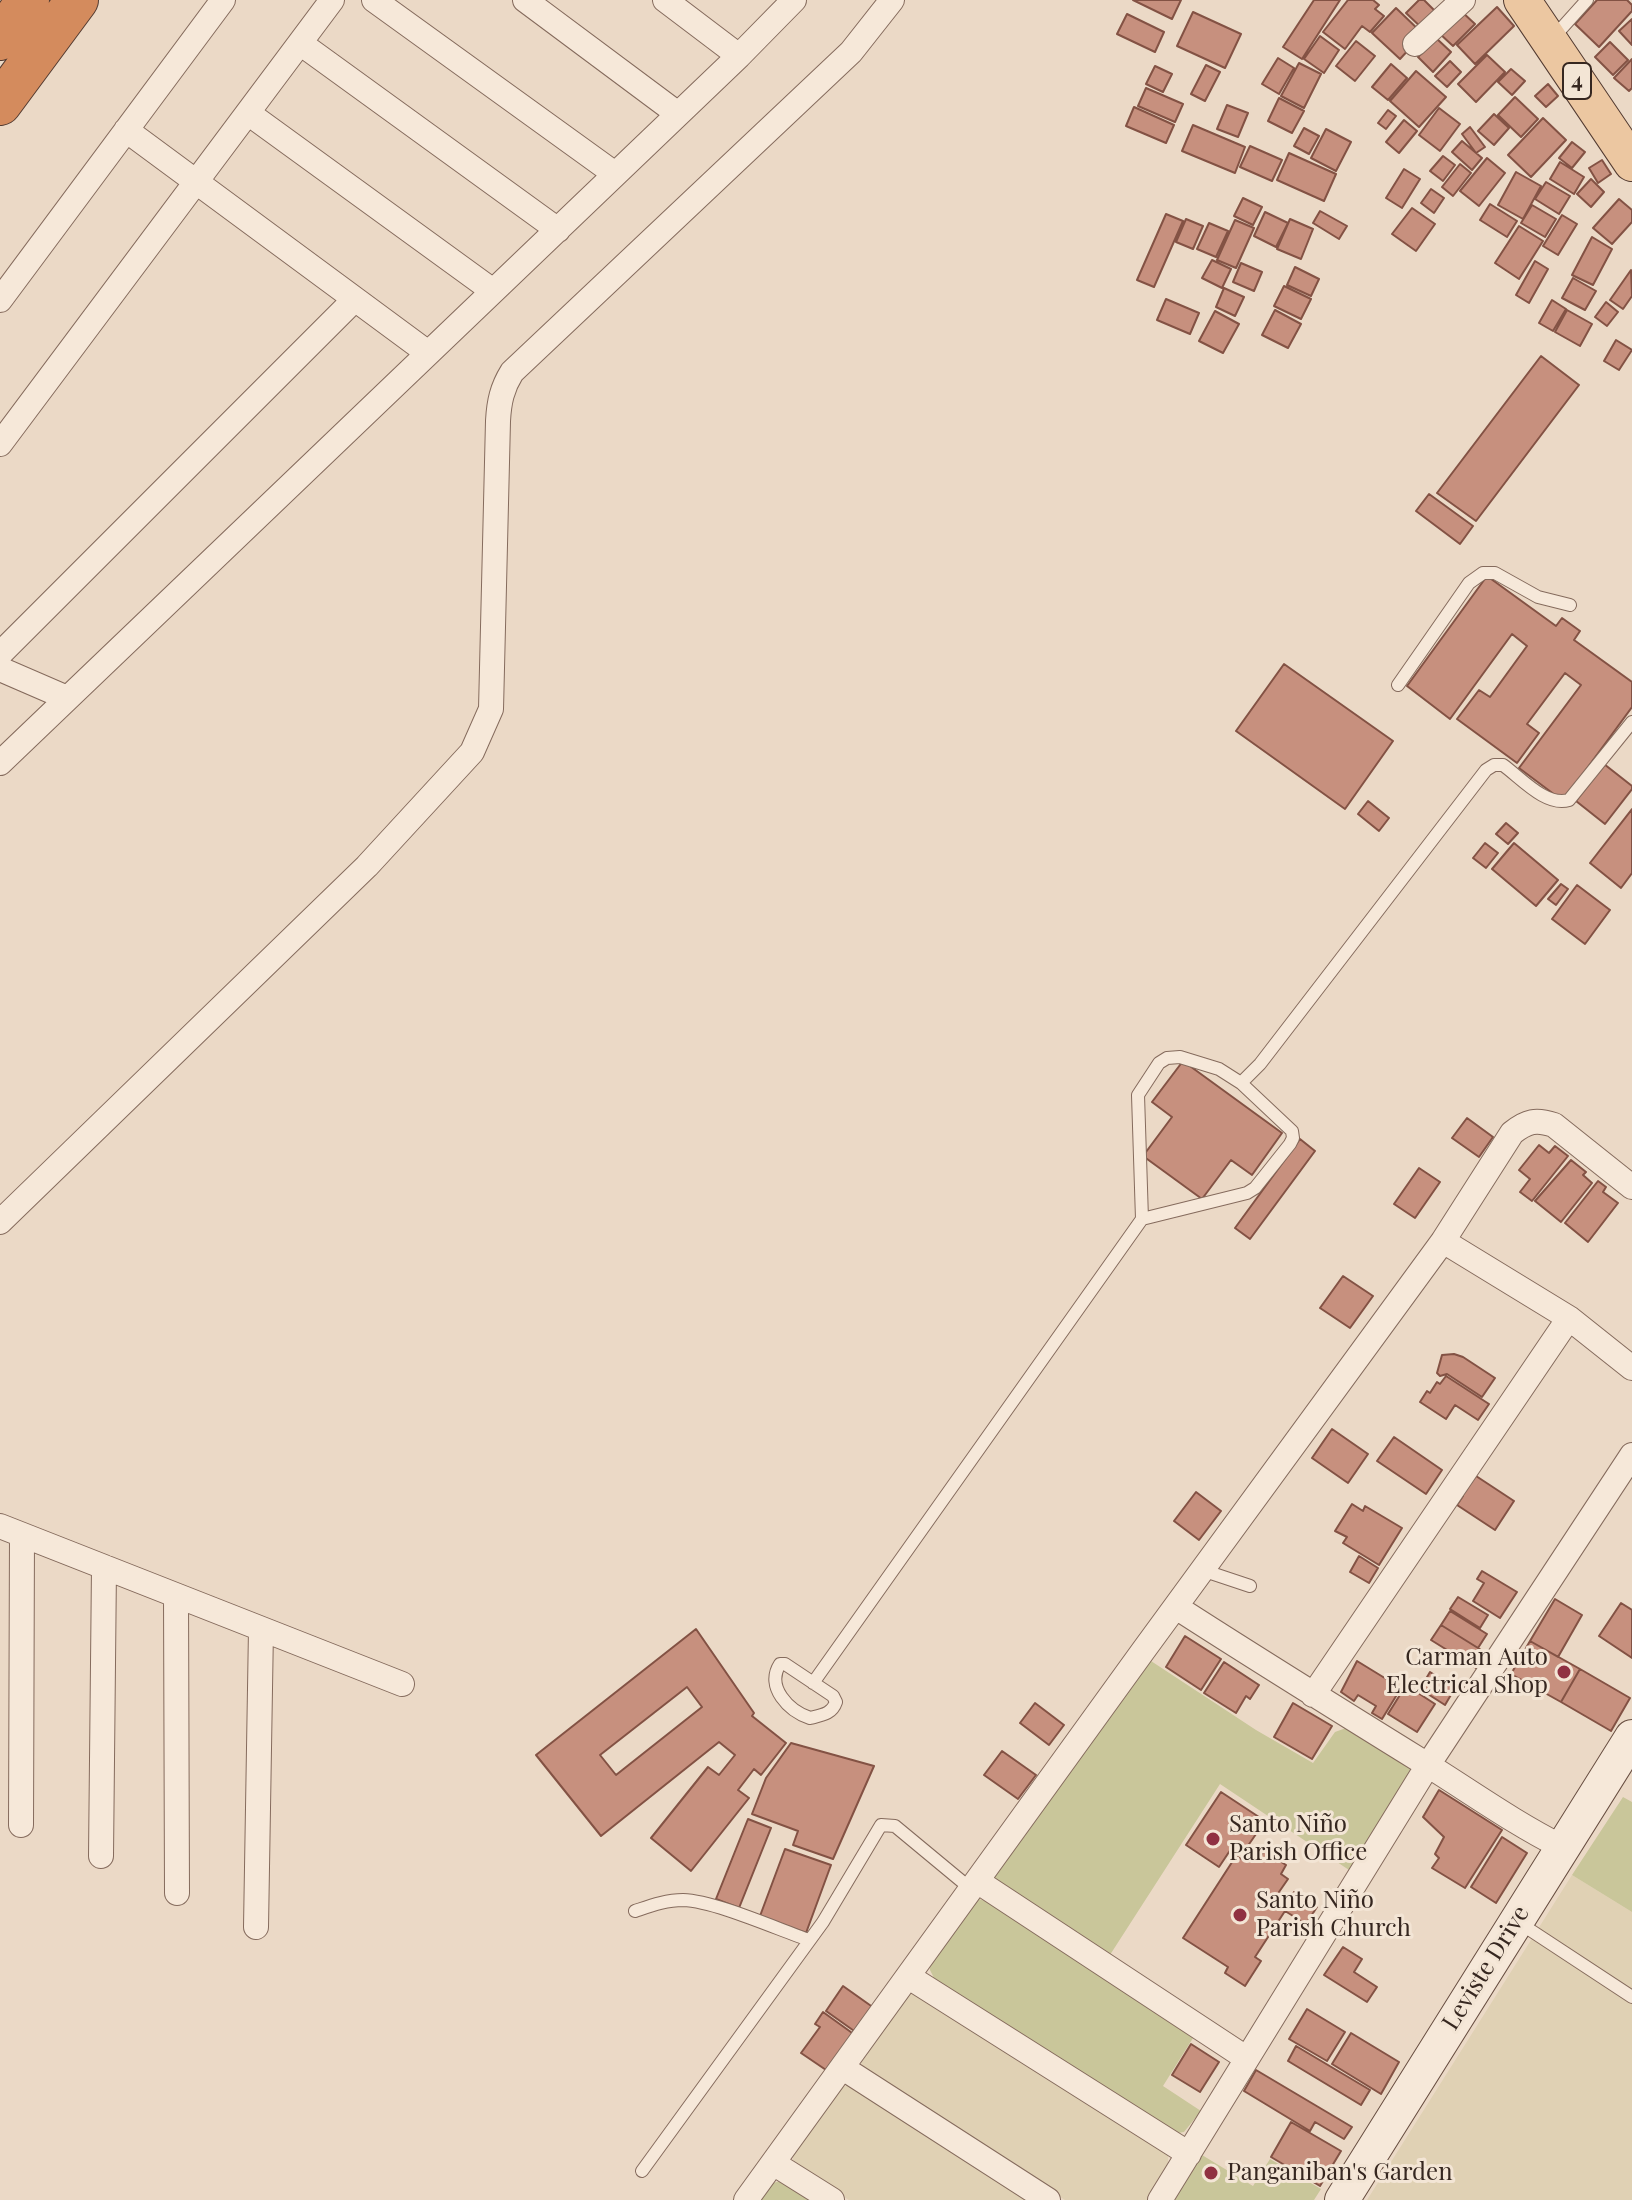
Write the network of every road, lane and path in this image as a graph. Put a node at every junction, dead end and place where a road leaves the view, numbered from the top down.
1 (28, 0) edge
2 (77, 0) edge
3 (223, 0) edge
4 (332, 0) edge
5 (374, 0) edge
6 (525, 0) edge
7 (665, 0) edge
8 (794, 0) edge
9 (892, 0) edge
10 (1463, 0) edge
11 (1522, 0) edge
12 (1587, 0) edge
13 (0, 39) edge
14 (1550, 41) junction
15 (300, 43) junction
16 (1415, 44) dead end
17 (739, 56) junction
18 (0, 104) edge
19 (248, 113) junction
20 (678, 114) junction
21 (126, 130) junction
22 (1632, 163) edge
23 (615, 174) junction
24 (197, 182) junction
25 (558, 230) junction
26 (493, 291) junction
27 (355, 299) junction
28 (0, 300) edge
29 (428, 353) junction
30 (0, 444) edge
31 (1570, 605) dead end
32 (0, 654) edge
33 (0, 669) edge
34 (1398, 685) dead end
35 (67, 698) junction
36 (1632, 722) edge
37 (0, 763) edge
38 (1241, 1083) junction
39 (1632, 1187) edge
40 (1142, 1219) junction
41 (0, 1222) edge
42 (1443, 1241) junction
43 (1569, 1318) junction
44 (1632, 1368) edge
45 (1632, 1455) edge
46 (11, 1530) edge
47 (104, 1567) junction
48 (1202, 1570) junction
49 (1250, 1586) dead end
50 (176, 1596) junction
51 (1176, 1607) junction
52 (261, 1629) junction
53 (813, 1683) junction
54 (402, 1684) dead end
55 (1313, 1695) junction
56 (1632, 1737) edge
57 (1428, 1765) junction
58 (21, 1825) dead end
59 (1562, 1847) junction
60 (101, 1856) dead end
61 (974, 1885) junction
62 (177, 1893) dead end
63 (635, 1911) dead end
64 (1515, 1921) junction
65 (256, 1927) dead end
66 (809, 1940) junction
67 (909, 1977) junction
68 (1632, 1997) edge
69 (1246, 2058) junction
70 (843, 2068) junction
71 (1189, 2154) junction
72 (773, 2163) junction
73 (642, 2171) dead end
74 (746, 2200) edge
75 (832, 2200) edge
76 (1048, 2200) edge
77 (1160, 2200) edge
78 (1342, 2200) edge

1 - 13 highway
2 - 18 highway
3 - 21 street
4 - 15 street
5 - 23 street
6 - 20 street
7 - 17 street
8 - 17 street
9 - 41 street
10 - 16 street
11 - 14 main road, 4
12 - 14 lane
14 - 22 main road, 4
15 - 19 street
15 - 25 street
17 - 20 street
19 - 24 street
19 - 26 street
20 - 23 street
21 - 24 street
21 - 28 street
23 - 25 street
24 - 27 street
24 - 30 street
25 - 26 street
26 - 29 street
27 - 29 street
27 - 32 street
29 - 35 street
31 - 34 lane
33 - 35 street
35 - 37 street
36 - 38 lane
38 - 40 lane
38 - 40 lane
39 - 42 street
40 - 53 lane
42 - 43 street
42 - 48 street
43 - 44 street
43 - 55 street
45 - 57 street
46 - 47 street
46 - 58 street
47 - 50 street
47 - 60 street
48 - 49 lane
48 - 51 street
50 - 52 street
50 - 62 street
51 - 55 street
51 - 61 street
52 - 54 street
52 - 65 street
53 - 53 lane
55 - 57 street
56 - 59 main road, Leviste Drive
57 - 59 street
57 - 69 street
59 - 64 main road, Leviste Drive
61 - 66 lane
61 - 67 street
61 - 69 street
63 - 66 lane
64 - 68 lane
64 - 78 main road, Leviste Drive
66 - 73 lane
67 - 70 street
67 - 71 street
69 - 71 street
70 - 72 street
70 - 76 street
71 - 77 street
72 - 74 street
72 - 75 street

